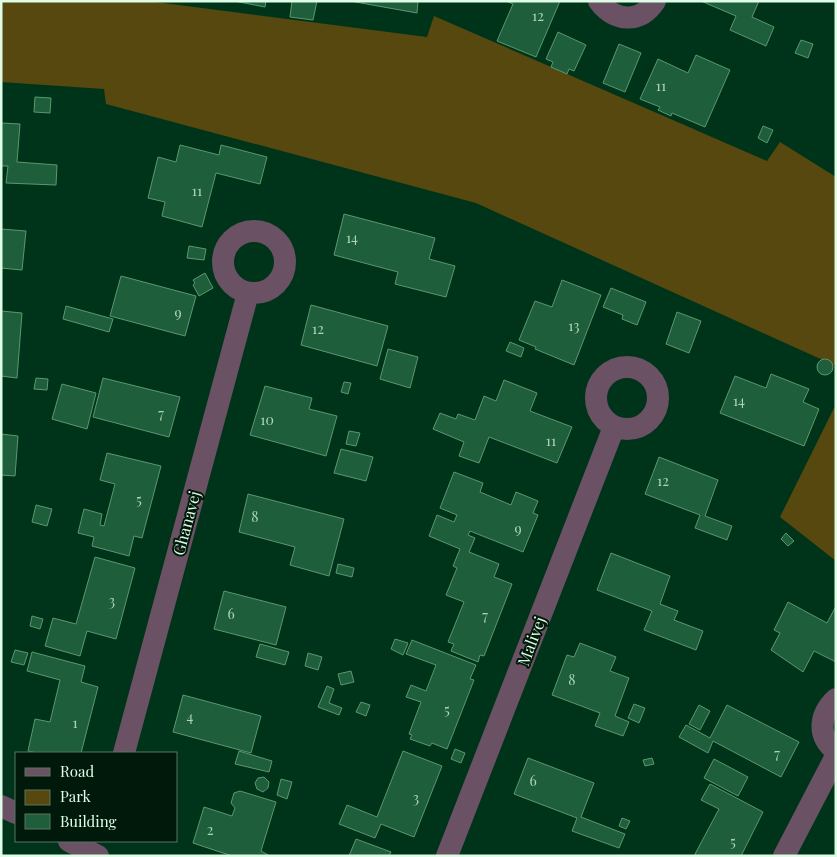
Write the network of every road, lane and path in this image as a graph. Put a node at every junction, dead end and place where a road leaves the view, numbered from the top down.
1 (600, 1) edge
2 (655, 1) edge
3 (248, 293) dead end
4 (614, 426) dead end
5 (836, 699) edge
6 (836, 751) edge
7 (124, 752) edge
8 (836, 756) edge
9 (1, 806) edge
10 (15, 813) edge
11 (71, 842) edge
12 (101, 842) edge
13 (98, 855) edge
14 (447, 856) edge
15 (784, 856) edge

1 - 2 street
3 - 7 street, Ghanavej
4 - 14 street, Malivej
5 - 6 street
8 - 15 street
9 - 10 street
11 - 13 street
12 - 13 street

